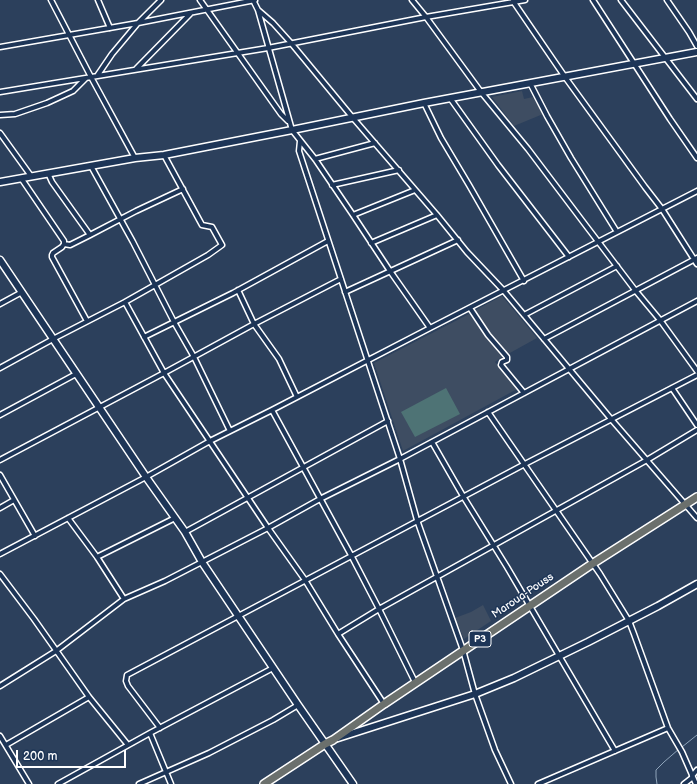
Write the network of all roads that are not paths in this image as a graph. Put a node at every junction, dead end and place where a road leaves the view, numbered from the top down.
1 (51, 0) edge
2 (98, 0) edge
3 (161, 0) edge
4 (254, 0) edge
5 (412, 0) edge
6 (524, 0) edge
7 (593, 0) edge
8 (621, 0) edge
9 (667, 0) edge
10 (203, 1) edge
11 (513, 1) edge
12 (207, 10) junction
13 (258, 10) junction
14 (191, 13) junction
15 (426, 17) junction
16 (138, 24) junction
17 (110, 28) junction
18 (70, 35) junction
19 (291, 43) junction
20 (0, 46) edge
21 (697, 46) edge
22 (268, 48) junction
23 (697, 52) edge
24 (237, 53) junction
25 (666, 58) junction
26 (635, 63) junction
27 (136, 70) junction
28 (97, 76) junction
29 (89, 77) junction
30 (565, 77) junction
31 (530, 83) junction
32 (0, 92) edge
33 (482, 92) junction
34 (450, 98) junction
35 (697, 99) edge
36 (424, 103) junction
37 (0, 115) edge
38 (353, 118) junction
39 (290, 122) junction
40 (292, 130) junction
41 (0, 133) edge
42 (300, 141) junction
43 (375, 143) junction
44 (164, 154) junction
45 (135, 158) junction
46 (697, 158) edge
47 (315, 159) junction
48 (91, 166) junction
49 (399, 170) junction
50 (48, 173) junction
51 (31, 176) junction
52 (21, 178) junction
53 (0, 182) edge
54 (332, 185) junction
55 (183, 189) junction
56 (415, 190) junction
57 (697, 191) edge
58 (662, 209) junction
59 (353, 215) junction
60 (437, 215) junction
61 (120, 219) junction
62 (617, 232) junction
63 (90, 235) junction
64 (458, 240) junction
65 (328, 241) junction
66 (599, 242) junction
67 (371, 243) junction
68 (64, 244) junction
69 (569, 257) junction
70 (695, 259) edge
71 (0, 260) edge
72 (697, 264) edge
73 (617, 266) junction
74 (390, 271) junction
75 (341, 279) junction
76 (524, 281) junction
77 (155, 285) junction
78 (238, 290) junction
79 (636, 290) junction
80 (504, 291) junction
81 (22, 292) junction
82 (345, 292) junction
83 (697, 301) edge
84 (125, 302) junction
85 (0, 304) edge
86 (470, 308) junction
87 (524, 315) junction
88 (660, 320) junction
89 (87, 321) junction
90 (174, 322) junction
91 (254, 324) junction
92 (430, 328) junction
93 (144, 337) junction
94 (53, 339) junction
95 (544, 339) junction
96 (194, 357) junction
97 (368, 360) junction
98 (0, 368) edge
99 (568, 369) junction
100 (697, 371) edge
101 (164, 373) junction
102 (76, 374) junction
103 (697, 375) edge
104 (672, 388) junction
105 (524, 392) junction
106 (297, 397) junction
107 (99, 407) junction
108 (272, 410) junction
109 (488, 412) junction
110 (0, 415) edge
111 (611, 420) junction
112 (388, 421) junction
113 (697, 426) edge
114 (697, 430) edge
115 (230, 431) junction
116 (210, 442) junction
117 (432, 442) junction
118 (400, 459) junction
119 (0, 460) edge
120 (647, 460) junction
121 (523, 464) junction
122 (303, 467) junction
123 (0, 475) edge
124 (146, 477) junction
125 (463, 496) junction
126 (697, 497) edge
127 (247, 498) junction
128 (320, 499) junction
129 (14, 500) junction
130 (686, 504) junction
131 (0, 508) edge
132 (556, 510) junction
133 (68, 518) junction
134 (175, 518) junction
135 (697, 518) edge
136 (418, 520) junction
137 (268, 528) junction
138 (185, 532) junction
139 (35, 536) junction
140 (494, 546) junction
141 (0, 554) edge
142 (351, 555) junction
143 (97, 557) junction
144 (202, 562) junction
145 (592, 564) junction
146 (0, 574) edge
147 (437, 578) junction
148 (305, 580) junction
149 (697, 584) edge
150 (124, 599) junction
151 (530, 605) junction
152 (379, 609) junction
153 (239, 616) junction
154 (629, 621) junction
155 (338, 634) junction
156 (464, 650) junction
157 (56, 652) junction
158 (559, 656) junction
159 (272, 668) junction
160 (415, 682) junction
161 (0, 686) edge
162 (474, 694) junction
163 (89, 697) junction
164 (384, 704) junction
165 (298, 705) junction
166 (160, 728) junction
167 (668, 728) junction
168 (150, 733) junction
169 (0, 736) edge
170 (332, 740) junction
171 (325, 744) junction
172 (6, 745) junction
173 (128, 745) junction
174 (615, 751) junction
175 (697, 770) edge
176 (166, 772) junction
177 (692, 777) junction
178 (29, 784) edge
179 (58, 784) edge
180 (140, 784) edge
181 (171, 784) edge
182 (264, 784) edge
183 (353, 784) edge
184 (511, 784) edge
185 (538, 784) edge
186 (684, 784) edge
187 (696, 784) edge

1 - 18 street
2 - 17 street
3 - 16 street
4 - 12 street
4 - 13 street
5 - 15 street
6 - 11 street
7 - 26 street
8 - 25 street
9 - 21 street
10 - 12 street
11 - 15 street
11 - 30 street
12 - 14 street
12 - 24 street
13 - 19 street
13 - 22 street
14 - 16 street
14 - 27 street
15 - 19 street
15 - 33 street
16 - 17 street
16 - 28 street
17 - 18 street
18 - 20 street
18 - 29 street
19 - 22 street
19 - 38 street
22 - 24 street
22 - 39 street
23 - 25 street
24 - 27 street
24 - 39 street
25 - 26 street
25 - 35 street
26 - 30 street
26 - 46 street
27 - 28 street
28 - 29 street
29 - 32 street
29 - 37 street
29 - 45 street
30 - 31 street
30 - 58 street
31 - 33 street
31 - 62 street
33 - 34 street
33 - 66 street
34 - 36 street
34 - 69 street
36 - 38 street
36 - 76 street
38 - 40 street
38 - 43 street
39 - 40 street
40 - 42 street
40 - 44 street
41 - 51 street
42 - 47 street
42 - 65 street
43 - 47 street
43 - 49 street
44 - 45 street
44 - 55 street
45 - 48 street
47 - 54 street
48 - 50 street
48 - 61 street
49 - 54 street
49 - 56 street
50 - 51 street
50 - 63 street
51 - 52 street
52 - 53 street
52 - 68 street
54 - 59 street
55 - 61 street
55 - 77 street
56 - 59 street
56 - 60 street
57 - 58 street
58 - 62 street
58 - 70 street
59 - 67 street
60 - 64 street
60 - 67 street
61 - 63 street
61 - 77 street
62 - 66 street
63 - 68 street
64 - 74 street
64 - 80 street
65 - 75 street
65 - 78 street
66 - 69 street
66 - 73 street
67 - 74 street
68 - 89 street
69 - 76 street
70 - 72 street
70 - 79 street
71 - 81 street
73 - 79 street
73 - 87 street
74 - 82 street
74 - 92 street
75 - 82 street
75 - 91 street
76 - 80 street
77 - 84 street
77 - 90 street
78 - 90 street
78 - 91 street
79 - 88 street
79 - 95 street
80 - 86 street
80 - 87 street
81 - 85 street
81 - 94 street
82 - 97 street
83 - 88 street
84 - 89 street
84 - 93 street
86 - 92 street
86 - 105 street
87 - 95 street
88 - 99 street
88 - 100 street
89 - 94 street
90 - 93 street
90 - 96 street
91 - 96 street
91 - 106 street
92 - 97 street
93 - 101 street
94 - 98 street
94 - 102 street
95 - 99 street
96 - 101 street
96 - 115 street
97 - 106 street
97 - 112 street
99 - 105 street
99 - 111 street
101 - 107 street
101 - 116 street
102 - 107 street
102 - 110 street
103 - 104 street
104 - 111 street
104 - 113 street
105 - 109 street
106 - 108 street
107 - 119 street
107 - 124 street
108 - 115 street
108 - 122 street
109 - 117 street
109 - 121 street
111 - 120 street
111 - 121 street
112 - 118 street
112 - 122 street
114 - 120 street
115 - 116 street
116 - 124 street
116 - 127 street
117 - 118 street
117 - 125 street
118 - 128 street
118 - 136 street
120 - 130 street
120 - 132 street
121 - 125 street
121 - 132 street
122 - 127 street
122 - 128 street
123 - 129 street
124 - 133 street
124 - 134 street
125 - 136 street
125 - 140 street
126 - 130 main road, Maroua-Pouss / P3
127 - 137 street
127 - 138 street
128 - 137 street
128 - 142 street
129 - 131 street
129 - 139 street
130 - 135 street
130 - 145 main road, Maroua-Pouss / P3
132 - 140 street
132 - 145 street
133 - 139 street
133 - 143 street
134 - 138 street
134 - 143 street
136 - 142 street
136 - 147 street
137 - 144 street
137 - 148 street
138 - 144 street
139 - 141 street
140 - 147 street
140 - 151 street
142 - 148 street
142 - 152 street
143 - 150 street
144 - 150 street
144 - 153 street
145 - 151 main road, Maroua-Pouss / P3
145 - 154 street
146 - 157 street
147 - 152 street
147 - 156 street
148 - 153 street
148 - 155 street
149 - 154 street
150 - 157 street
151 - 156 main road, Maroua-Pouss / P3
151 - 158 street
152 - 155 street
152 - 160 street
153 - 159 street
153 - 166 street
154 - 158 street
154 - 167 street
155 - 164 street
156 - 160 main road, Maroua-Pouss / P3
156 - 162 street
157 - 161 street
157 - 163 street
158 - 162 street
158 - 174 street
159 - 165 street
159 - 166 street
160 - 164 main road, Maroua-Pouss / P3
162 - 170 street
162 - 184 street
163 - 172 street
163 - 173 street
164 - 170 main road, Maroua-Pouss / P3
165 - 171 street
165 - 176 street
166 - 168 street
167 - 174 street
167 - 177 street
168 - 173 street
168 - 176 street
169 - 172 street
170 - 171 main road, Maroua-Pouss / P3
171 - 182 main road, Maroua-Pouss / P3
171 - 183 street
172 - 178 street
173 - 179 street
174 - 185 street
175 - 177 street
176 - 180 street
176 - 181 street
177 - 186 street
177 - 187 street

